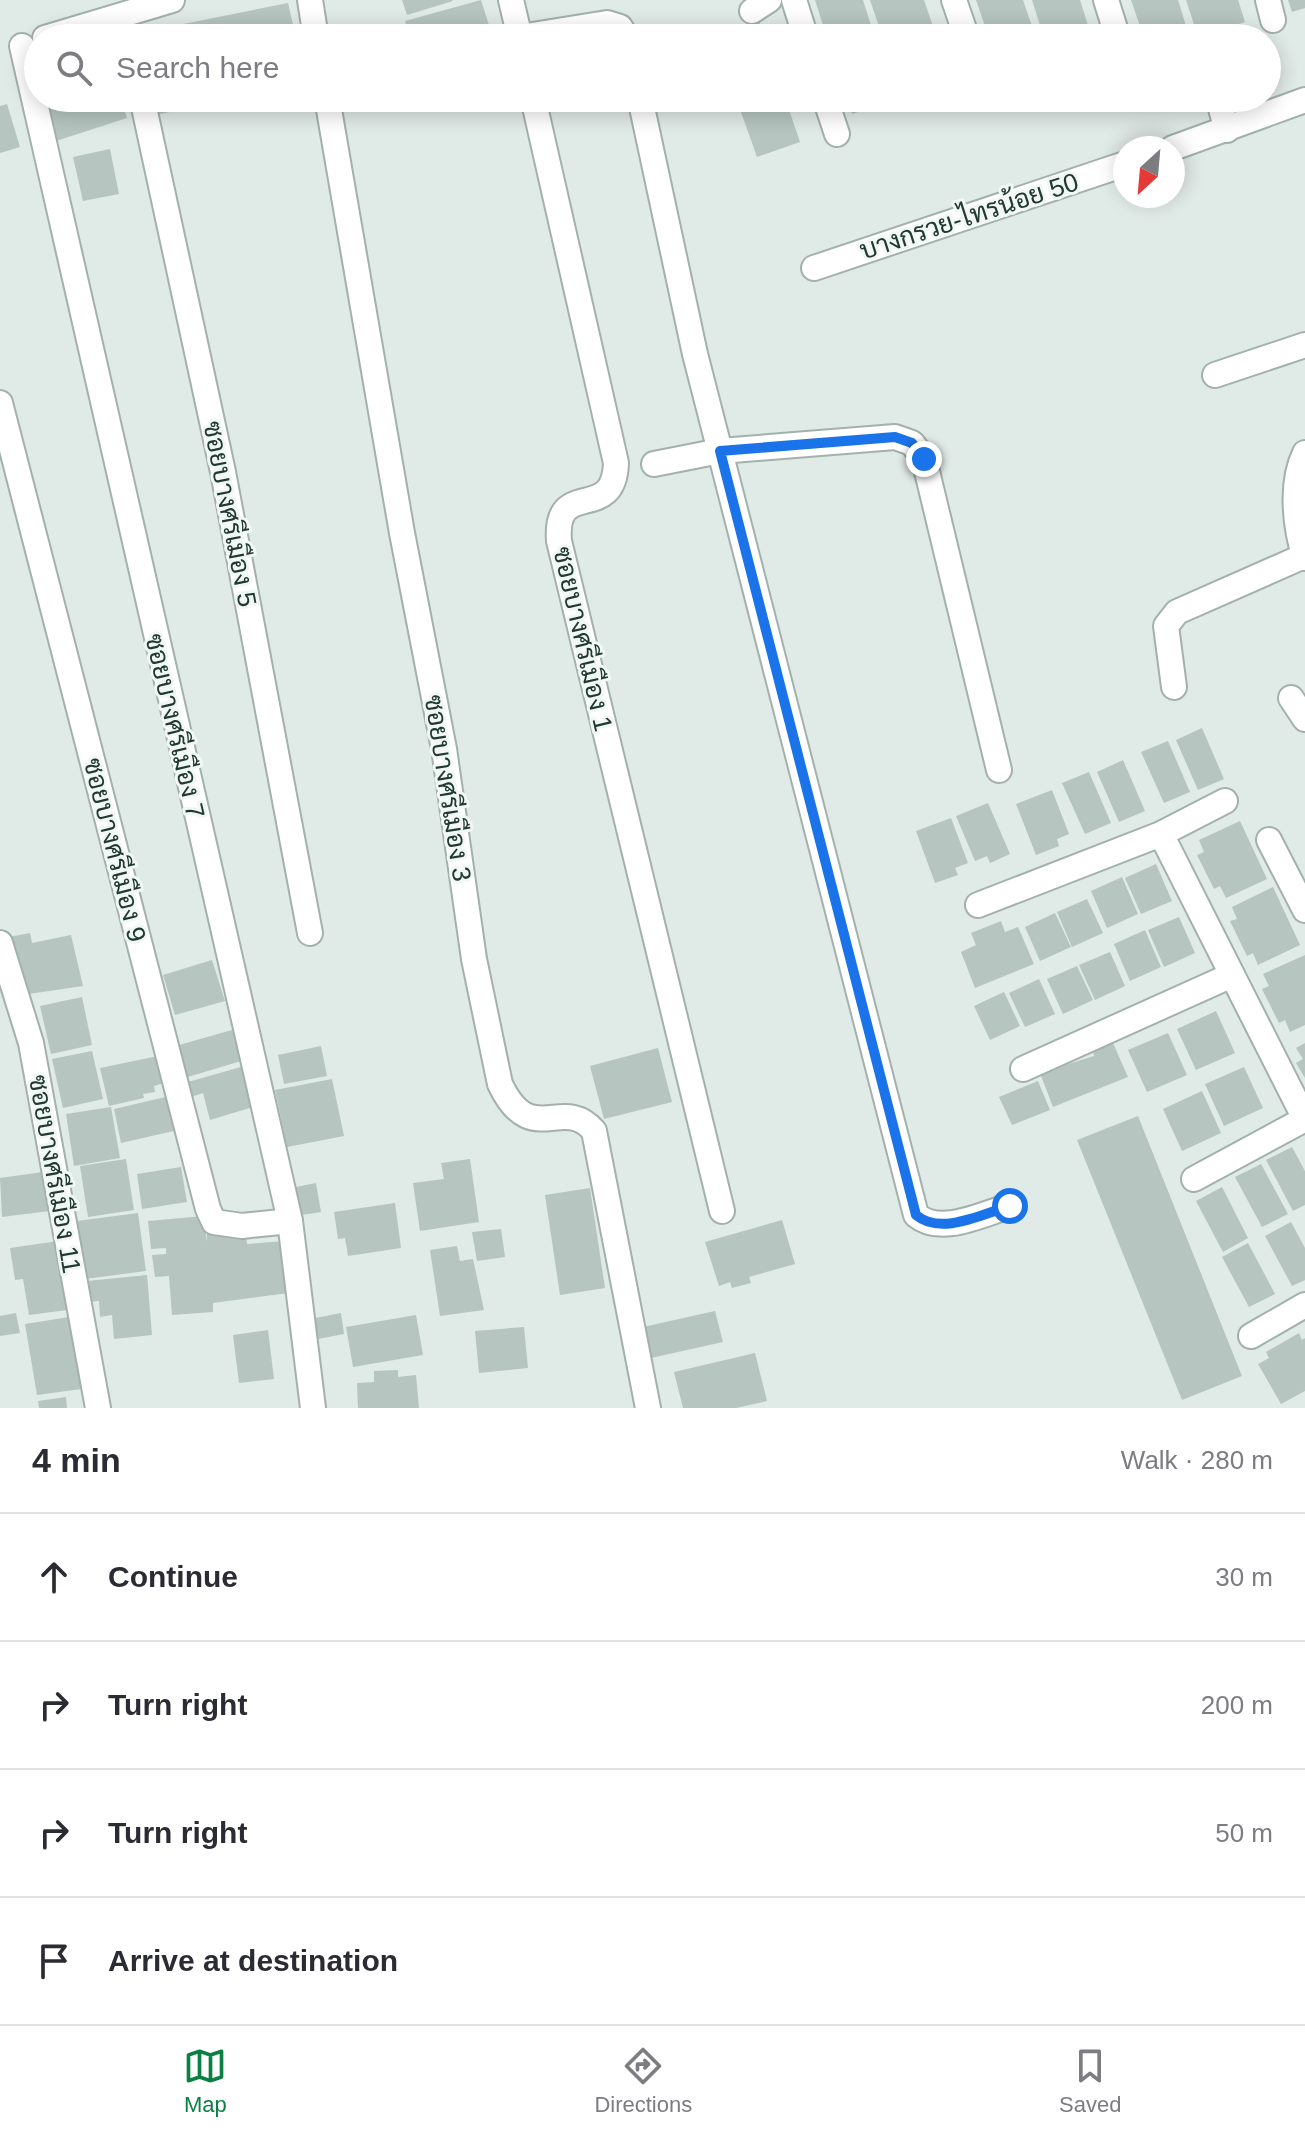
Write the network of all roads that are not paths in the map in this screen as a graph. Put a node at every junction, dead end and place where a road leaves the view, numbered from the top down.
1 (172, 0) edge
2 (310, 0) edge
3 (511, 0) edge
4 (794, 0) edge
5 (954, 0) edge
6 (1106, 0) edge
7 (131, 24) edge
8 (314, 24) edge
9 (517, 24) edge
10 (802, 24) edge
11 (962, 24) edge
12 (1114, 24) edge
13 (1305, 100) edge
14 (1281, 109) edge
15 (35, 112) edge
16 (145, 112) edge
17 (329, 112) edge
18 (536, 112) edge
19 (643, 112) edge
20 (830, 112) edge
21 (1222, 112) edge
22 (1274, 112) edge
23 (1227, 130) junction
24 (837, 134) dead end
25 (1185, 144) edge
26 (1113, 168) edge
27 (814, 268) dead end
28 (1305, 345) edge
29 (1215, 375) dead end
30 (0, 403) edge
31 (720, 451) junction
32 (1305, 453) edge
33 (654, 464) dead end
34 (1304, 557) edge
35 (1174, 687) dead end
36 (1291, 698) dead end
37 (1305, 719) edge
38 (999, 770) dead end
39 (1225, 801) dead end
40 (1161, 834) junction
41 (1269, 840) dead end
42 (1299, 883) edge
43 (978, 905) dead end
44 (1305, 910) edge
45 (310, 933) dead end
46 (0, 943) edge
47 (1232, 975) junction
48 (1023, 1069) dead end
49 (1305, 1119) edge
50 (1194, 1179) dead end
51 (1010, 1206) dead end
52 (722, 1211) dead end
53 (290, 1221) junction
54 (1305, 1305) edge
55 (1251, 1336) dead end
56 (98, 1408) edge
57 (313, 1408) edge
58 (648, 1408) edge

1 - 7 street
2 - 8 street
3 - 9 street
4 - 10 street
5 - 11 street
6 - 12 street
13 - 14 street
15 - 53 street, ซอยบางศรีเมือง 7
16 - 45 street, ซอยบางศรีเมือง 5
17 - 58 street, ซอยบางศรีเมือง 3
18 - 52 street, ซอยบางศรีเมือง 1
19 - 31 street
20 - 24 street
21 - 23 street
22 - 23 street
23 - 25 street
26 - 27 street, บางกรวย-ไทรน้อย 50
28 - 29 street
30 - 53 street, ซอยบางศรีเมือง 9
31 - 33 street
31 - 38 street
31 - 51 street
32 - 34 street
34 - 35 street
36 - 37 street
39 - 40 street
40 - 43 street
40 - 47 street
41 - 42 street
42 - 44 street
46 - 56 street, ซอยบางศรีเมือง 11
47 - 48 street
47 - 49 street
49 - 50 street
53 - 57 street, ซอยบางศรีเมือง 7
54 - 55 street

